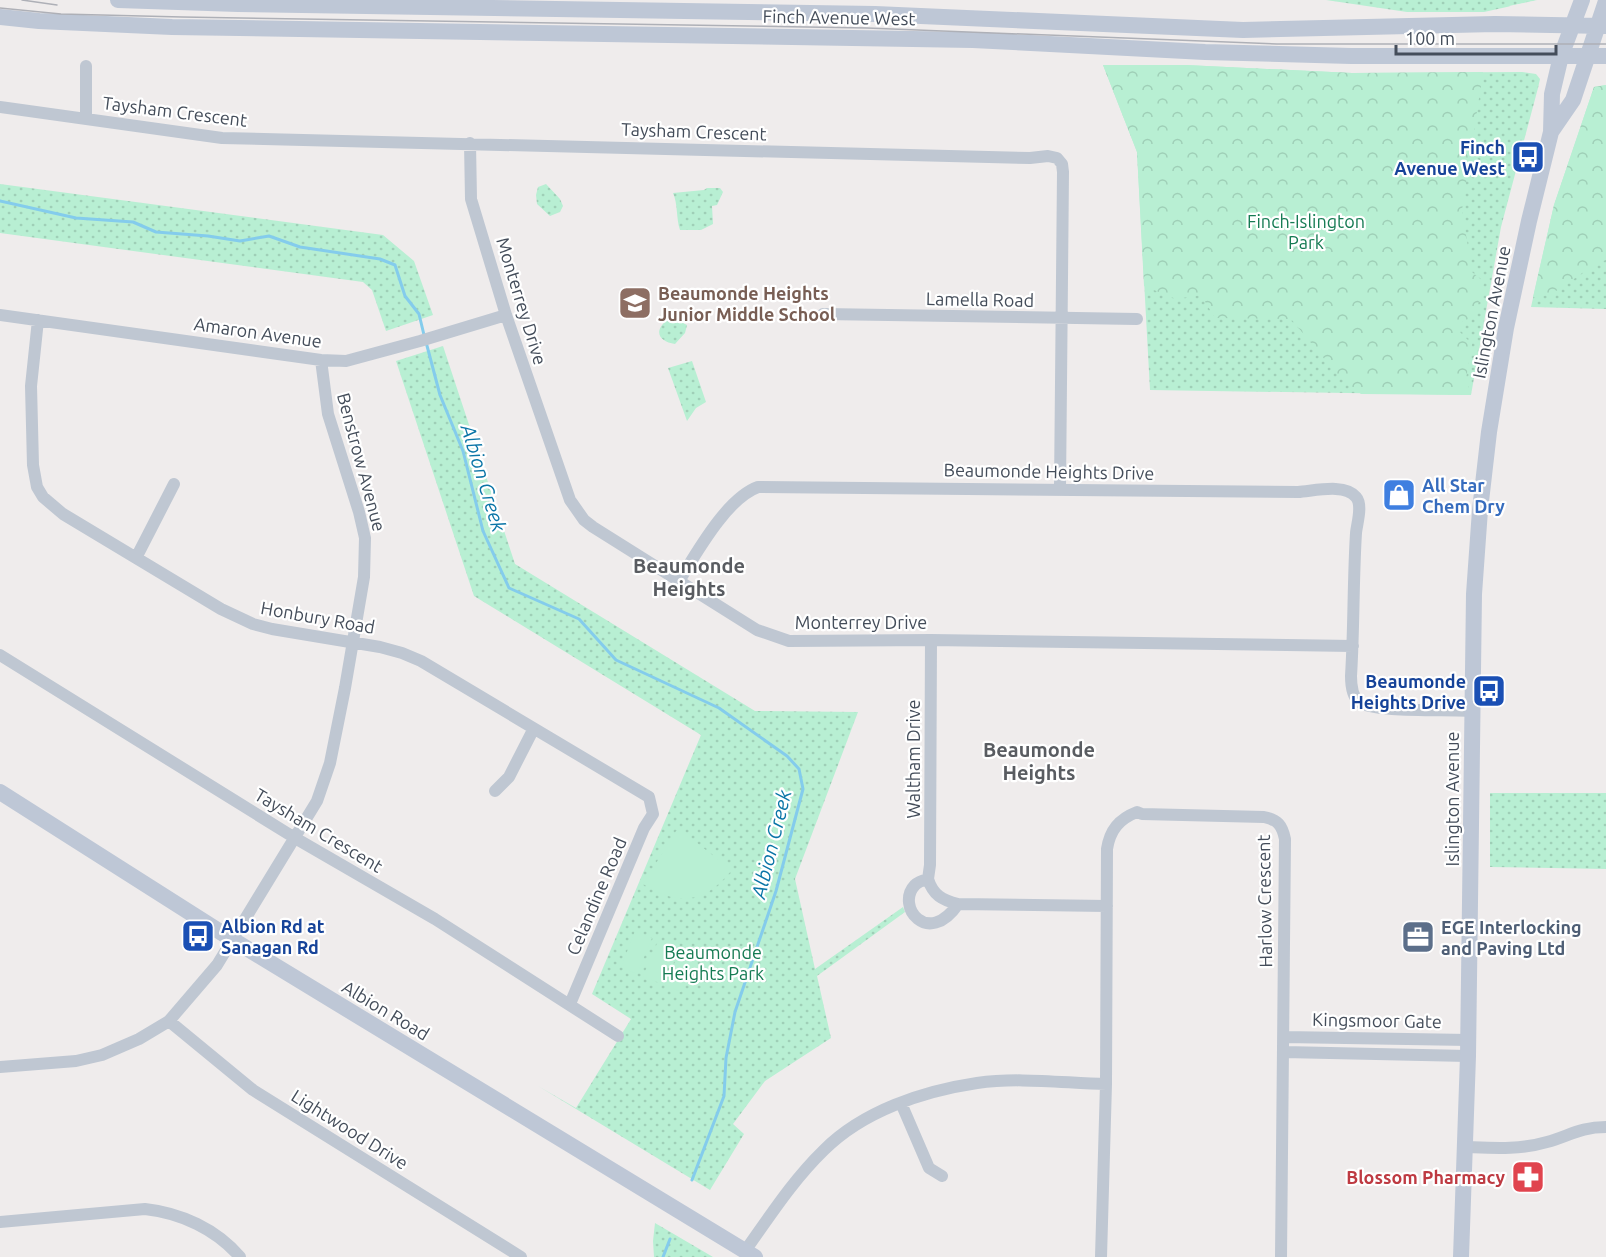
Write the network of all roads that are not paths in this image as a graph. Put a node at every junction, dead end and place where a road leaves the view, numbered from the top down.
1 (118, 0) edge
2 (1582, 0) edge
3 (1606, 2) edge
4 (0, 17) edge
5 (1572, 25) junction
6 (1602, 26) edge
7 (1561, 56) junction
8 (1589, 56) junction
9 (1606, 56) edge
10 (86, 66) dead end
11 (0, 107) edge
12 (86, 118) junction
13 (1551, 132) junction
14 (470, 143) junction
15 (823, 314) dead end
16 (0, 315) edge
17 (506, 315) junction
18 (1062, 318) junction
19 (1137, 319) dead end
20 (38, 320) junction
21 (321, 360) junction
22 (174, 484) dead end
23 (1060, 489) junction
24 (136, 558) junction
25 (679, 581) junction
26 (931, 640) junction
27 (352, 643) junction
28 (1353, 646) junction
29 (0, 655) edge
30 (1472, 711) junction
31 (533, 730) junction
32 (495, 791) dead end
33 (0, 792) edge
34 (651, 801) joint
35 (295, 838) junction
36 (928, 879) junction
37 (958, 904) junction
38 (1107, 906) junction
39 (233, 940) junction
40 (570, 1004) junction
41 (169, 1021) junction
42 (618, 1036) dead end
43 (1284, 1037) junction
44 (1469, 1048) junction
45 (1284, 1052) junction
46 (0, 1067) edge
47 (1106, 1083) junction
48 (901, 1103) junction
49 (1606, 1127) edge
50 (1466, 1147) junction
51 (942, 1176) dead end
52 (0, 1221) edge
53 (750, 1254) edge
54 (240, 1257) edge
55 (521, 1257) edge
56 (1101, 1257) edge
57 (1281, 1257) edge
58 (1461, 1257) edge

1 - 5 main road, Finch Avenue West
2 - 5 main road, Islington Avenue
3 - 6 main road, Islington Avenue
4 - 7 main road, Finch Avenue West
5 - 6 main road, Finch Avenue West
5 - 7 main road, Islington Avenue
6 - 8 main road, Islington Avenue
7 - 8 main road, Finch Avenue West
7 - 13 main road, Islington Avenue
8 - 9 main road, Finch Avenue West
8 - 13 main road, Islington Avenue
10 - 12 street
11 - 12 street, Taysham Crescent
12 - 14 street, Taysham Crescent
13 - 30 main road, Islington Avenue
14 - 17 street, Monterrey Drive
14 - 18 street, Taysham Crescent
15 - 18 street, Lamella Road
16 - 20 street, Amaron Avenue
17 - 21 street, Amaron Avenue
17 - 25 street, Monterrey Drive
18 - 19 street, Lamella Road
18 - 23 street, Taysham Crescent
20 - 21 street, Amaron Avenue
20 - 24 street, Honbury Road
21 - 27 street, Benstrow Avenue
22 - 24 street
23 - 25 street, Beaumonde Heights Drive
23 - 28 street, Beaumonde Heights Drive
24 - 27 street, Honbury Road
25 - 26 street, Monterrey Drive
26 - 28 street, Monterrey Drive
26 - 36 street, Waltham Drive
27 - 31 street, Honbury Road
27 - 35 street, Benstrow Avenue
28 - 30 street, Beaumonde Heights Drive
29 - 35 street, Taysham Crescent
30 - 44 main road, Islington Avenue
31 - 32 street
31 - 34 street, Honbury Road
33 - 39 main road, Albion Road
34 - 40 street, Celandine Road
35 - 39 street, Benstrow Avenue
35 - 40 street, Taysham Crescent
36 - 37 street
36 - 37 street
37 - 38 street
38 - 43 street, Harlow Crescent
38 - 47 street, Harlow Crescent
39 - 41 street, Benstrow Avenue
39 - 53 main road, Albion Road
40 - 42 street, Taysham Crescent
41 - 46 street, Benstrow Avenue
41 - 55 street, Lightwood Drive
43 - 44 street, Kingsmoor Gate
43 - 45 street, Harlow Crescent
44 - 45 street, Kingsmoor Gate
44 - 50 main road, Islington Avenue
45 - 57 street, Harlow Crescent
47 - 48 street
47 - 56 street, Harlow Crescent
48 - 51 street
48 - 53 street
49 - 50 street
50 - 58 main road, Islington Avenue
52 - 54 street

